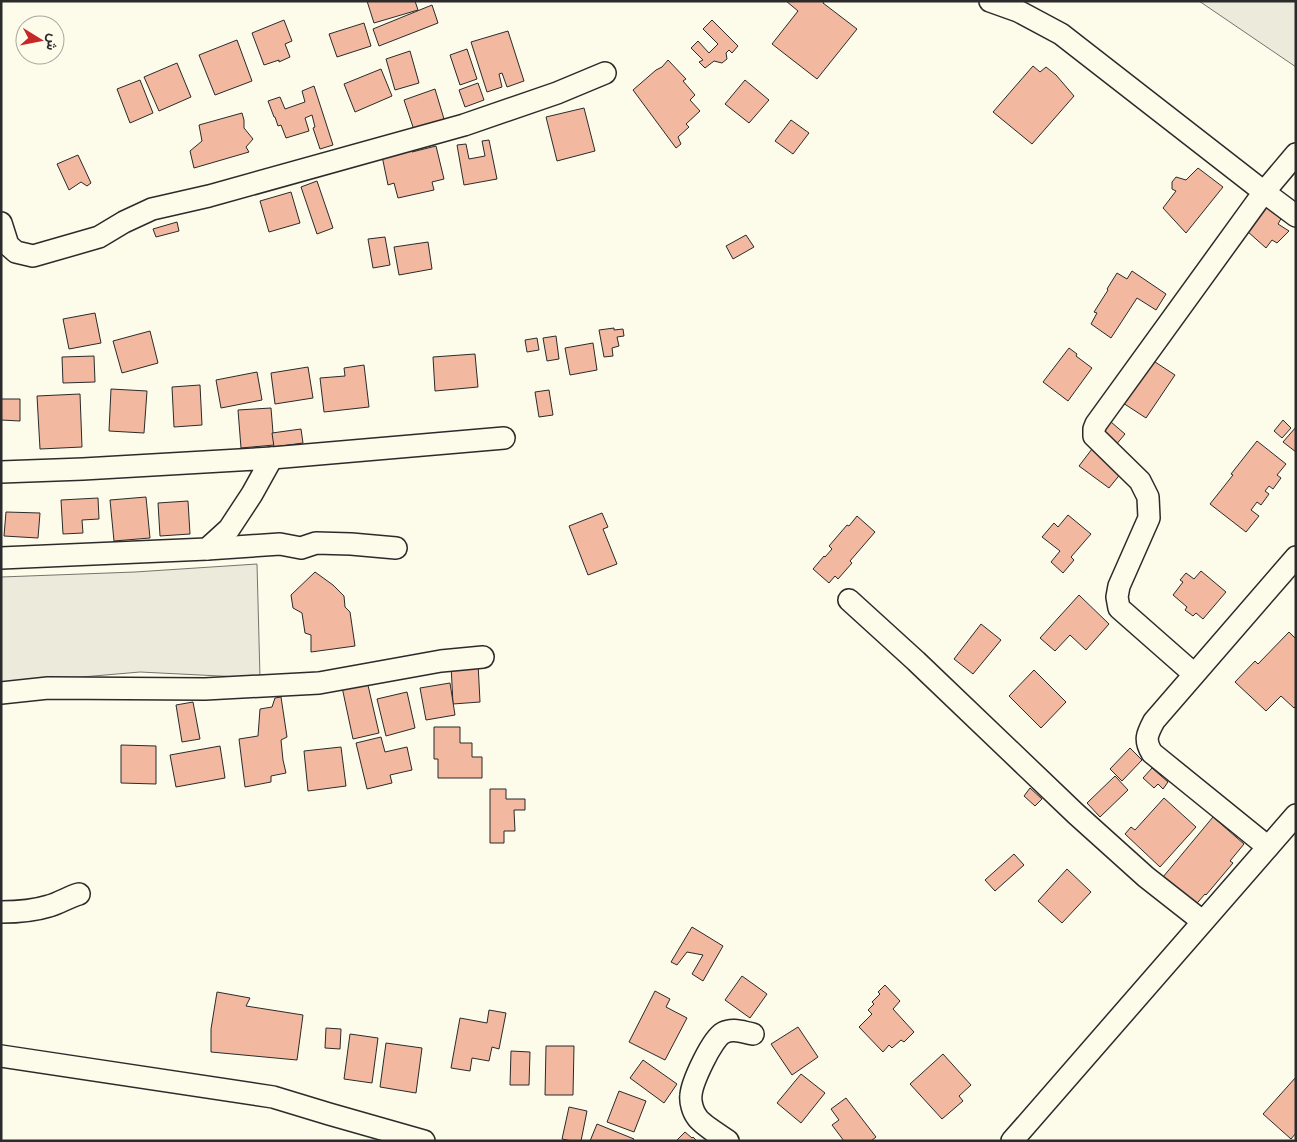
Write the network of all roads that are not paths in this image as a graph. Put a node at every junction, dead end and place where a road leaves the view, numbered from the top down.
1 (990, 1) edge
2 (605, 73) dead end
3 (1296, 154) edge
4 (1264, 192) junction
5 (1296, 216) edge
6 (1, 223) edge
7 (504, 438) dead end
8 (272, 458) junction
9 (1, 472) edge
10 (396, 548) dead end
11 (207, 549) junction
12 (1, 558) edge
13 (1296, 558) edge
14 (849, 600) dead end
15 (482, 658) dead end
16 (1194, 674) junction
17 (1, 693) edge
18 (1296, 815) edge
19 (1268, 847) junction
20 (79, 894) dead end
21 (1, 912) edge
22 (1202, 921) junction
23 (753, 1034) dead end
24 (1, 1056) edge
25 (424, 1141) edge
26 (728, 1141) edge
27 (1012, 1141) edge

1 - 4 street
2 - 6 street
3 - 4 street
4 - 5 street
4 - 16 street
7 - 8 street
8 - 9 street
8 - 11 street
10 - 11 street
11 - 12 street
13 - 16 street
14 - 22 street
15 - 17 street
16 - 19 street
18 - 19 street
19 - 22 street
20 - 21 street
22 - 27 street
23 - 26 street
24 - 25 street

